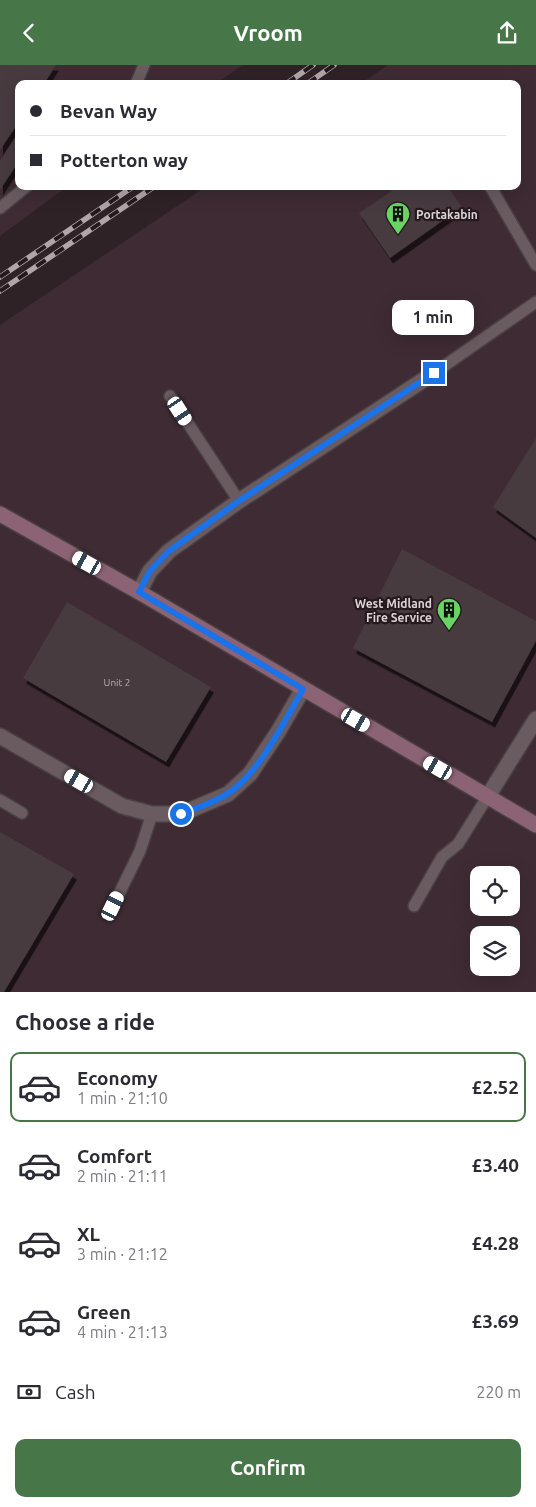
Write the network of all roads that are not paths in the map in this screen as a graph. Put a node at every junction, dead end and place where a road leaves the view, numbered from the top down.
1 (144, 65) edge
2 (138, 80) edge
3 (22, 190) edge
4 (492, 190) edge
5 (0, 208) edge
6 (536, 265) edge
7 (536, 302) edge
8 (434, 373) joint
9 (170, 396) dead end
10 (239, 501) junction
11 (0, 514) edge
12 (139, 592) junction
13 (303, 689) junction
14 (536, 719) edge
15 (0, 736) edge
16 (488, 797) junction
17 (0, 800) edge
18 (22, 813) dead end
19 (152, 814) junction
20 (536, 825) edge
21 (113, 906) dead end
22 (414, 906) dead end

1 - 2 lane
3 - 5 lane
4 - 6 lane
7 - 8 lane
8 - 10 street
9 - 10 lane
10 - 12 street
11 - 12 street
12 - 13 street
13 - 16 street
13 - 19 street
14 - 16 street
15 - 19 street
16 - 20 street
16 - 22 lane
17 - 18 lane
19 - 21 lane

